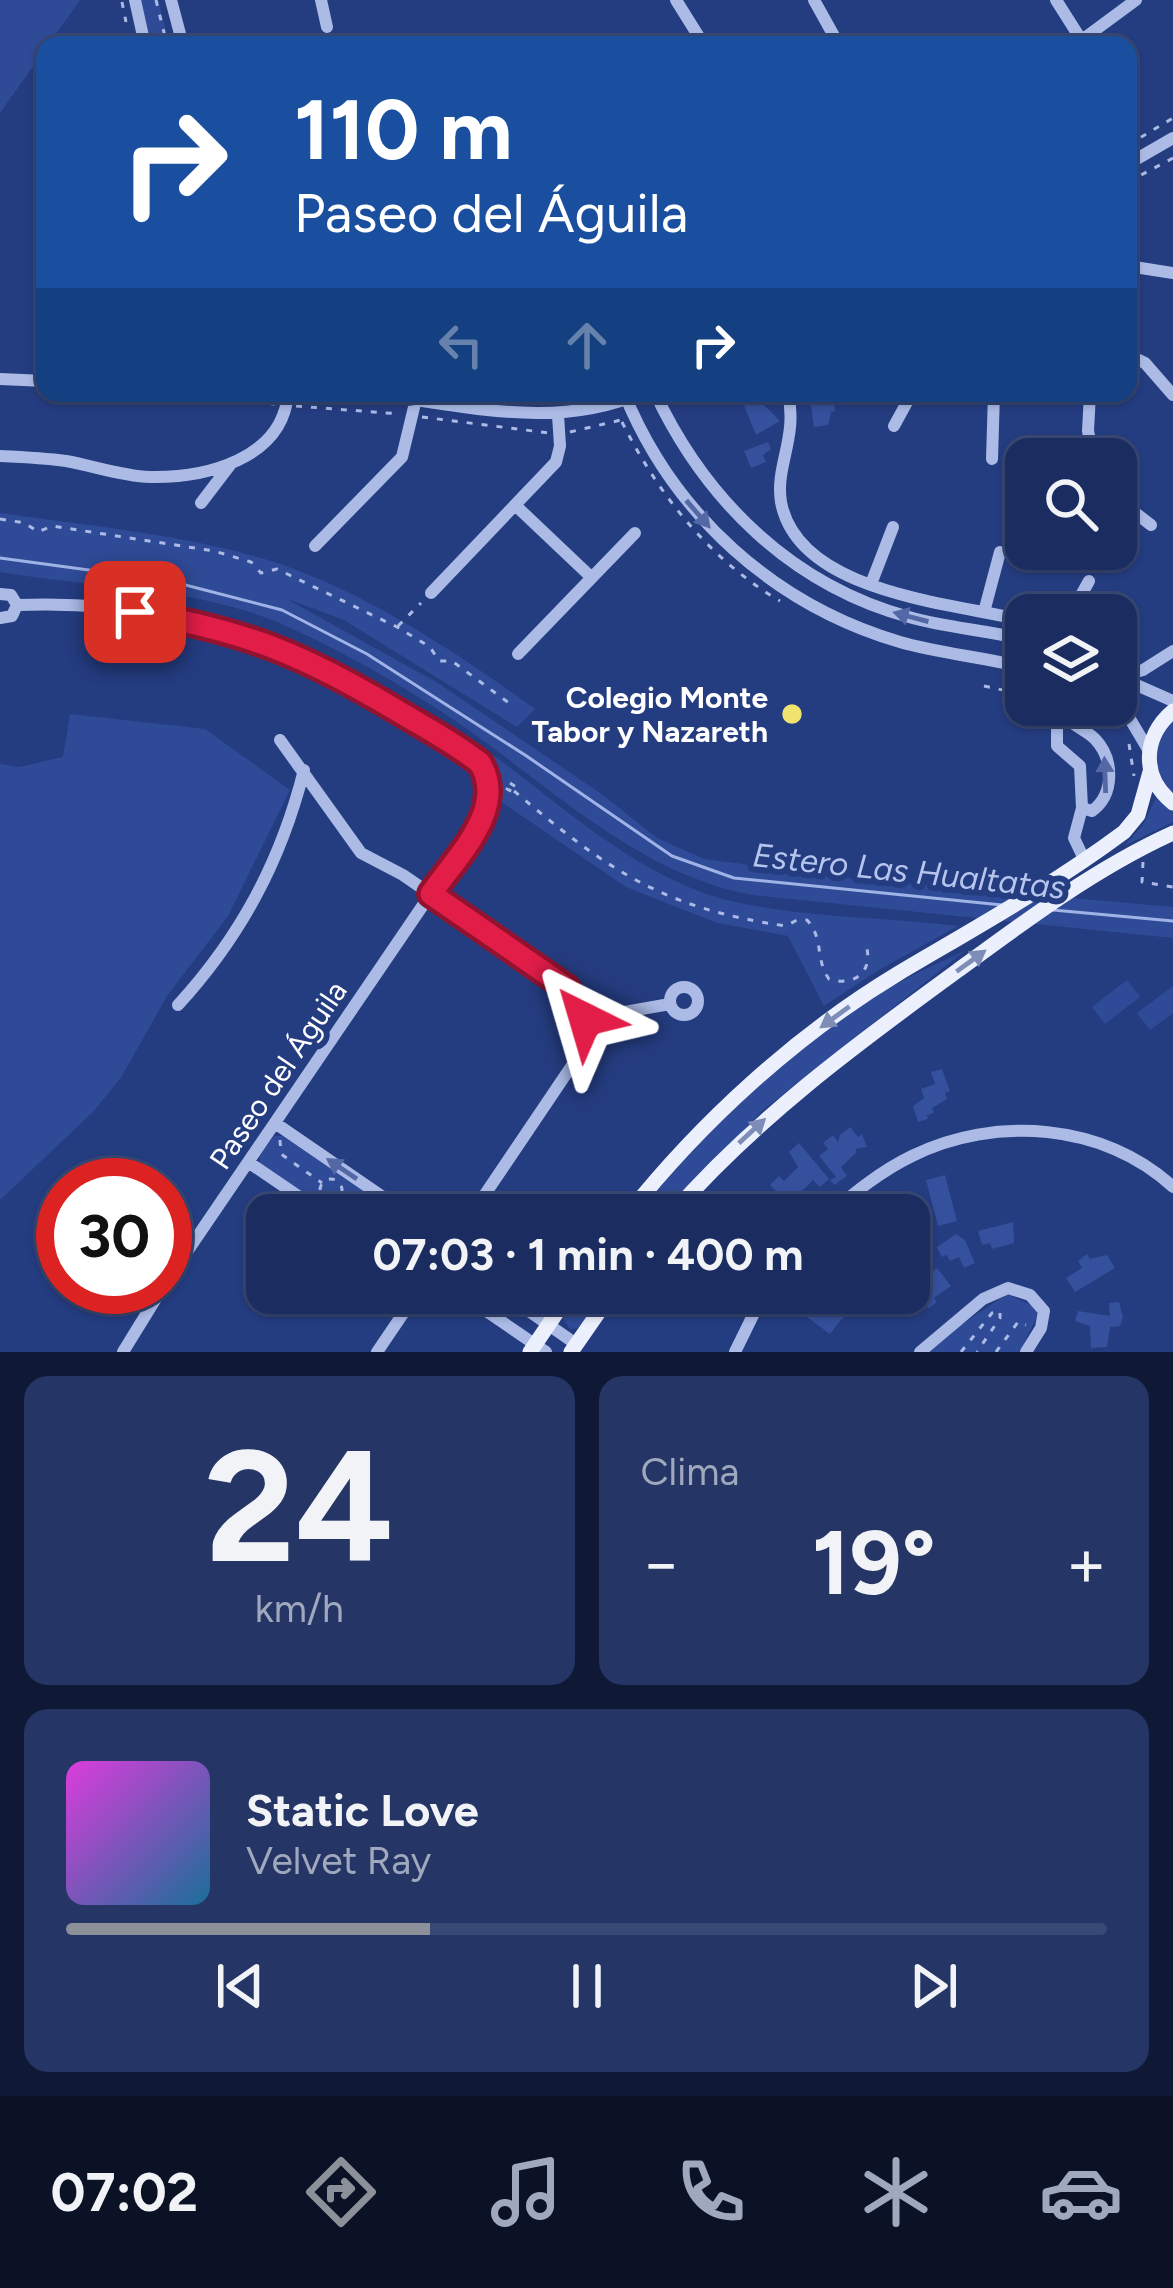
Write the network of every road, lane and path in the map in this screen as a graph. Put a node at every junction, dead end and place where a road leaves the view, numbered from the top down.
1 (134, 0) edge
2 (156, 0) edge
3 (171, 0) edge
4 (321, 0) edge
5 (331, 0) edge
6 (676, 0) edge
7 (814, 0) edge
8 (1056, 0) edge
9 (1136, 0) edge
10 (143, 36) edge
11 (165, 36) edge
12 (181, 36) edge
13 (698, 36) edge
14 (834, 36) edge
15 (1075, 36) edge
16 (1088, 36) edge
17 (1173, 118) edge
18 (1173, 138) edge
19 (1137, 140) edge
20 (1173, 158) edge
21 (1137, 159) edge
22 (1137, 177) edge
23 (1137, 267) edge
24 (1173, 272) edge
25 (1137, 359) edge
26 (0, 379) edge
27 (36, 381) edge
28 (1173, 395) edge
29 (287, 402) edge
30 (310, 402) edge
31 (415, 402) edge
32 (441, 402) edge
33 (606, 402) edge
34 (629, 402) edge
35 (660, 402) edge
36 (674, 402) edge
37 (789, 402) edge
38 (907, 402) edge
39 (994, 402) edge
40 (1090, 402) edge
41 (678, 411) dead end
42 (413, 416) junction
43 (558, 416) junction
44 (621, 420) dead end
45 (894, 426) dead end
46 (559, 434) junction
47 (1090, 438) edge
48 (0, 456) edge
49 (992, 459) dead end
50 (231, 464) junction
51 (188, 474) junction
52 (515, 505) junction
53 (1137, 514) edge
54 (0, 519) edge
55 (1151, 525) dead end
56 (893, 526) dead end
57 (634, 532) dead end
58 (316, 546) dead end
59 (1000, 552) dead end
60 (591, 577) junction
61 (1089, 580) dead end
62 (872, 584) junction
63 (431, 593) joint
64 (0, 594) edge
65 (1081, 594) edge
66 (17, 605) junction
67 (984, 612) junction
68 (1005, 616) edge
69 (0, 617) edge
70 (397, 627) junction
71 (1005, 636) edge
72 (1173, 651) edge
73 (518, 654) dead end
74 (1005, 664) edge
75 (1149, 666) junction
76 (1137, 670) edge
77 (984, 686) dead end
78 (1137, 687) edge
79 (1005, 690) edge
80 (1158, 698) junction
81 (1173, 701) edge
82 (513, 706) dead end
83 (1173, 712) edge
84 (1063, 726) edge
85 (1069, 726) edge
86 (1134, 726) edge
87 (1126, 736) dead end
88 (280, 740) dead end
89 (1149, 751) junction
90 (304, 770) junction
91 (1150, 772) junction
92 (514, 791) dead end
93 (1133, 792) dead end
94 (1173, 803) edge
95 (1082, 808) junction
96 (1173, 833) edge
97 (1084, 859) junction
98 (1142, 862) dead end
99 (1173, 886) edge
100 (431, 894) junction
101 (866, 945) dead end
102 (670, 1004) dead end
103 (178, 1006) dead end
104 (585, 1019) junction
105 (276, 1124) junction
106 (248, 1162) junction
107 (322, 1184) junction
108 (1173, 1187) edge
109 (295, 1194) edge
110 (321, 1194) edge
111 (341, 1194) edge
112 (378, 1194) edge
113 (485, 1194) edge
114 (645, 1194) edge
115 (690, 1194) edge
116 (858, 1194) edge
117 (192, 1244) edge
118 (146, 1314) edge
119 (403, 1314) edge
120 (488, 1314) edge
121 (532, 1314) edge
122 (556, 1314) edge
123 (597, 1314) edge
124 (754, 1314) edge
125 (548, 1325) junction
126 (1027, 1328) dead end
127 (573, 1348) edge
128 (537, 1350) edge
129 (963, 1350) edge
130 (122, 1352) edge
131 (377, 1352) edge
132 (735, 1352) edge
133 (920, 1352) edge
134 (974, 1352) edge
135 (996, 1352) edge
136 (1027, 1352) edge

1 - 10 street
2 - 11 path
3 - 12 street
4 - 5 street
6 - 13 street
7 - 14 street
8 - 15 street
9 - 16 street
17 - 19 path
18 - 21 street
20 - 22 path
23 - 24 street
25 - 28 street
26 - 27 street
29 - 50 street
30 - 42 path
31 - 42 street
32 - 43 street
33 - 43 street
34 -> 74 street
71 -> 35 street
36 - 41 path
37 - 62 street
38 - 45 street
39 - 49 street
40 - 47 street
42 - 46 path
42 - 58 street
43 - 46 street
44 - 46 path
46 - 52 street
48 - 51 street
50 - 51 street
50 - 51 street
52 - 60 street
52 - 63 street
53 - 55 street
54 - 70 path
56 - 62 street
57 - 60 street
59 - 67 street
60 - 73 street
61 - 65 street
62 - 67 street
63 - 70 path
64 - 66 street
66 - 69 street
66 - 100 street, Paseo del Águila
67 - 68 street
70 - 82 path
72 - 75 street
75 - 76 street
75 - 80 street
77 - 79 path
78 - 80 street
80 - 81 street
83 - 89 main road
84 - 95 street
95 -> 85 street
86 - 89 street
87 - 93 path
88 - 90 street
89 - 91 main road
90 - 100 street
90 - 103 street
91 - 94 main road
91 - 97 main road
92 - 101 path
95 - 97 street
115 -> 96 main road
97 -> 114 main road
98 - 99 path
100 - 104 street
100 - 105 street, Paseo del Águila
102 - 104 street
104 - 113 street
105 - 106 street, Paseo del Águila
105 - 107 path
112 -> 105 street
106 - 109 street
106 - 117 street, Paseo del Águila
107 - 110 path
107 - 111 path
108 - 116 street
118 - 130 street, Paseo del Águila
119 - 131 street
120 - 128 street
121 - 125 street
122 - 125 main road
123 - 127 main road
124 - 132 street
125 - 127 street
125 - 128 main road
126 - 135 path
129 - 134 path
129 - 134 path
133 - 136 street

